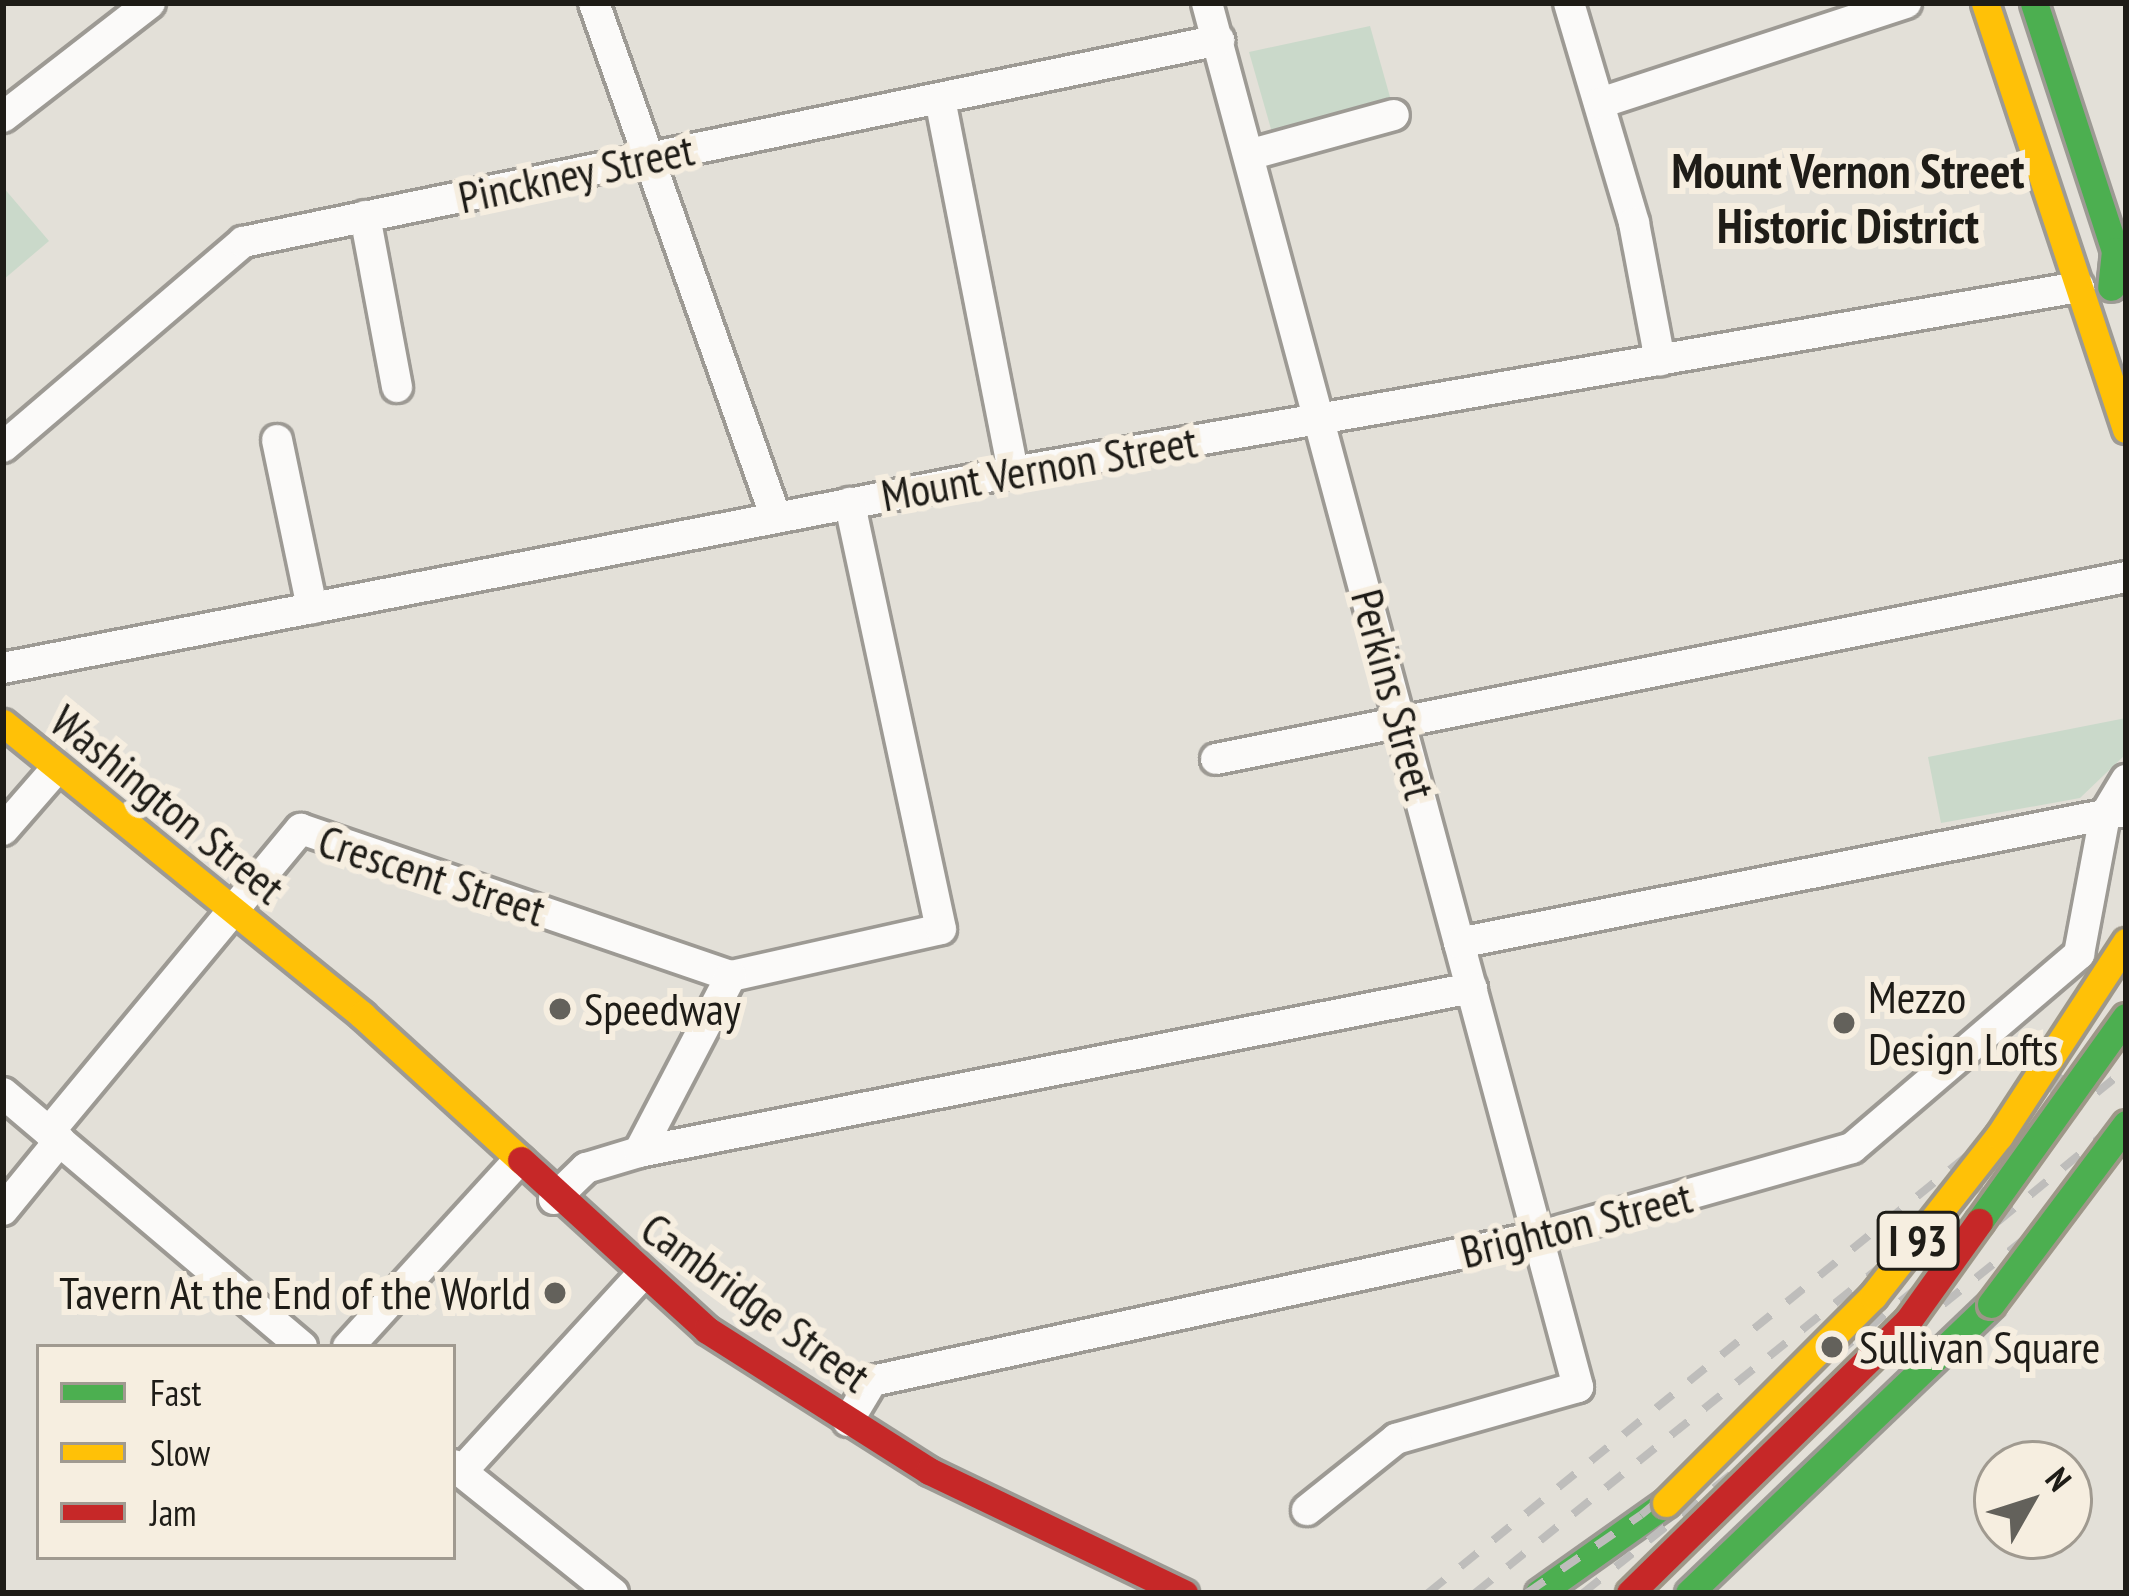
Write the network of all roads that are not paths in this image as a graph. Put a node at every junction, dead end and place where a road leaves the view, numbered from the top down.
1 (150, 3) edge
2 (594, 3) edge
3 (1207, 3) edge
4 (1569, 3) edge
5 (1906, 3) edge
6 (1985, 3) edge
7 (2034, 3) edge
8 (1219, 40) junction
9 (940, 99) junction
10 (1600, 103) junction
11 (1394, 115) dead end
12 (3, 116) edge
13 (1252, 154) junction
14 (649, 158) junction
15 (365, 216) junction
16 (2121, 250) edge
17 (2078, 284) junction
18 (2119, 287) edge
19 (1660, 361) junction
20 (397, 387) dead end
21 (1322, 422) junction
22 (2126, 429) edge
23 (277, 440) dead end
24 (3, 447) edge
25 (1013, 472) junction
26 (850, 503) junction
27 (776, 518) junction
28 (2126, 577) edge
29 (312, 608) junction
30 (3, 668) edge
31 (1399, 714) junction
32 (3, 723) edge
33 (1216, 759) dead end
34 (56, 769) junction
35 (2126, 780) edge
36 (2116, 813) edge
37 (3, 830) edge
38 (230, 906) junction
39 (2126, 942) edge
40 (1459, 943) junction
41 (281, 950) joint
42 (731, 976) junction
43 (1472, 988) junction
44 (2126, 1017) edge
45 (3, 1093) edge
46 (2126, 1124) edge
47 (54, 1136) junction
48 (639, 1152) junction
49 (516, 1163) junction
50 (554, 1199) junction
51 (3, 1210) edge
52 (1541, 1237) junction
53 (639, 1278) junction
54 (1991, 1304) junction
55 (298, 1344) edge
56 (351, 1344) edge
57 (848, 1420) junction
58 (457, 1468) edge
59 (1666, 1503) junction
60 (1307, 1510) dead end
61 (613, 1593) edge
62 (1184, 1593) edge
63 (1539, 1593) edge
64 (1565, 1593) edge
65 (1630, 1593) edge
66 (1689, 1593) edge
67 (1736, 1593) edge

1 - 12 street
2 - 14 street
3 - 8 street, Perkins Street
4 - 10 street
5 - 10 street
6 - 17 main road
7 - 16 main road
8 - 9 street, Pinckney Street
8 - 13 street, Perkins Street
9 - 14 street, Pinckney Street
9 - 25 street
10 - 19 street
11 - 13 street
13 - 21 street, Perkins Street
14 - 15 street, Pinckney Street
14 - 27 street
15 - 20 street
15 - 24 street, Pinckney Street
16 - 17 main road
16 - 18 main road
17 - 18 main road
17 - 19 street, Mount Vernon Street
17 - 22 main road
19 - 21 street, Mount Vernon Street
21 - 25 street, Mount Vernon Street
21 - 31 street, Perkins Street
23 - 29 street
25 - 26 street, Mount Vernon Street
26 - 27 street, Mount Vernon Street
26 - 42 street
27 - 29 street, Mount Vernon Street
28 - 31 street
29 - 30 street, Mount Vernon Street
31 - 33 street
31 - 40 street, Perkins Street
32 - 34 main road, Washington Street
34 - 37 street
34 - 38 main road, Washington Street
35 - 36 street, Brighton Street
36 - 40 street
36 - 52 street, Brighton Street
38 - 41 main road, Washington Street
38 - 42 street, Crescent Street
38 - 47 street, Crescent Street
39 - 59 main road, I 93, bridge
40 - 43 street, Perkins Street
41 - 49 main road, Cambridge Street
42 - 48 street
43 - 48 street
43 - 52 street, Perkins Street
44 - 65 main road, I 93, bridge
45 - 47 street
46 - 54 main road, I 93, bridge
47 - 51 street, Crescent Street
47 - 55 street
48 - 50 street
49 - 50 main road, Cambridge Street
49 - 56 street
50 - 53 main road, Cambridge Street
52 - 57 street, Brighton Street
52 - 60 street, Perkins Street
53 - 57 main road, Cambridge Street
53 - 58 street
54 - 66 main road
54 - 67 main road, I 93
57 - 62 main road, Cambridge Street
58 - 61 street
59 - 63 main road
59 - 64 main road, I 93

